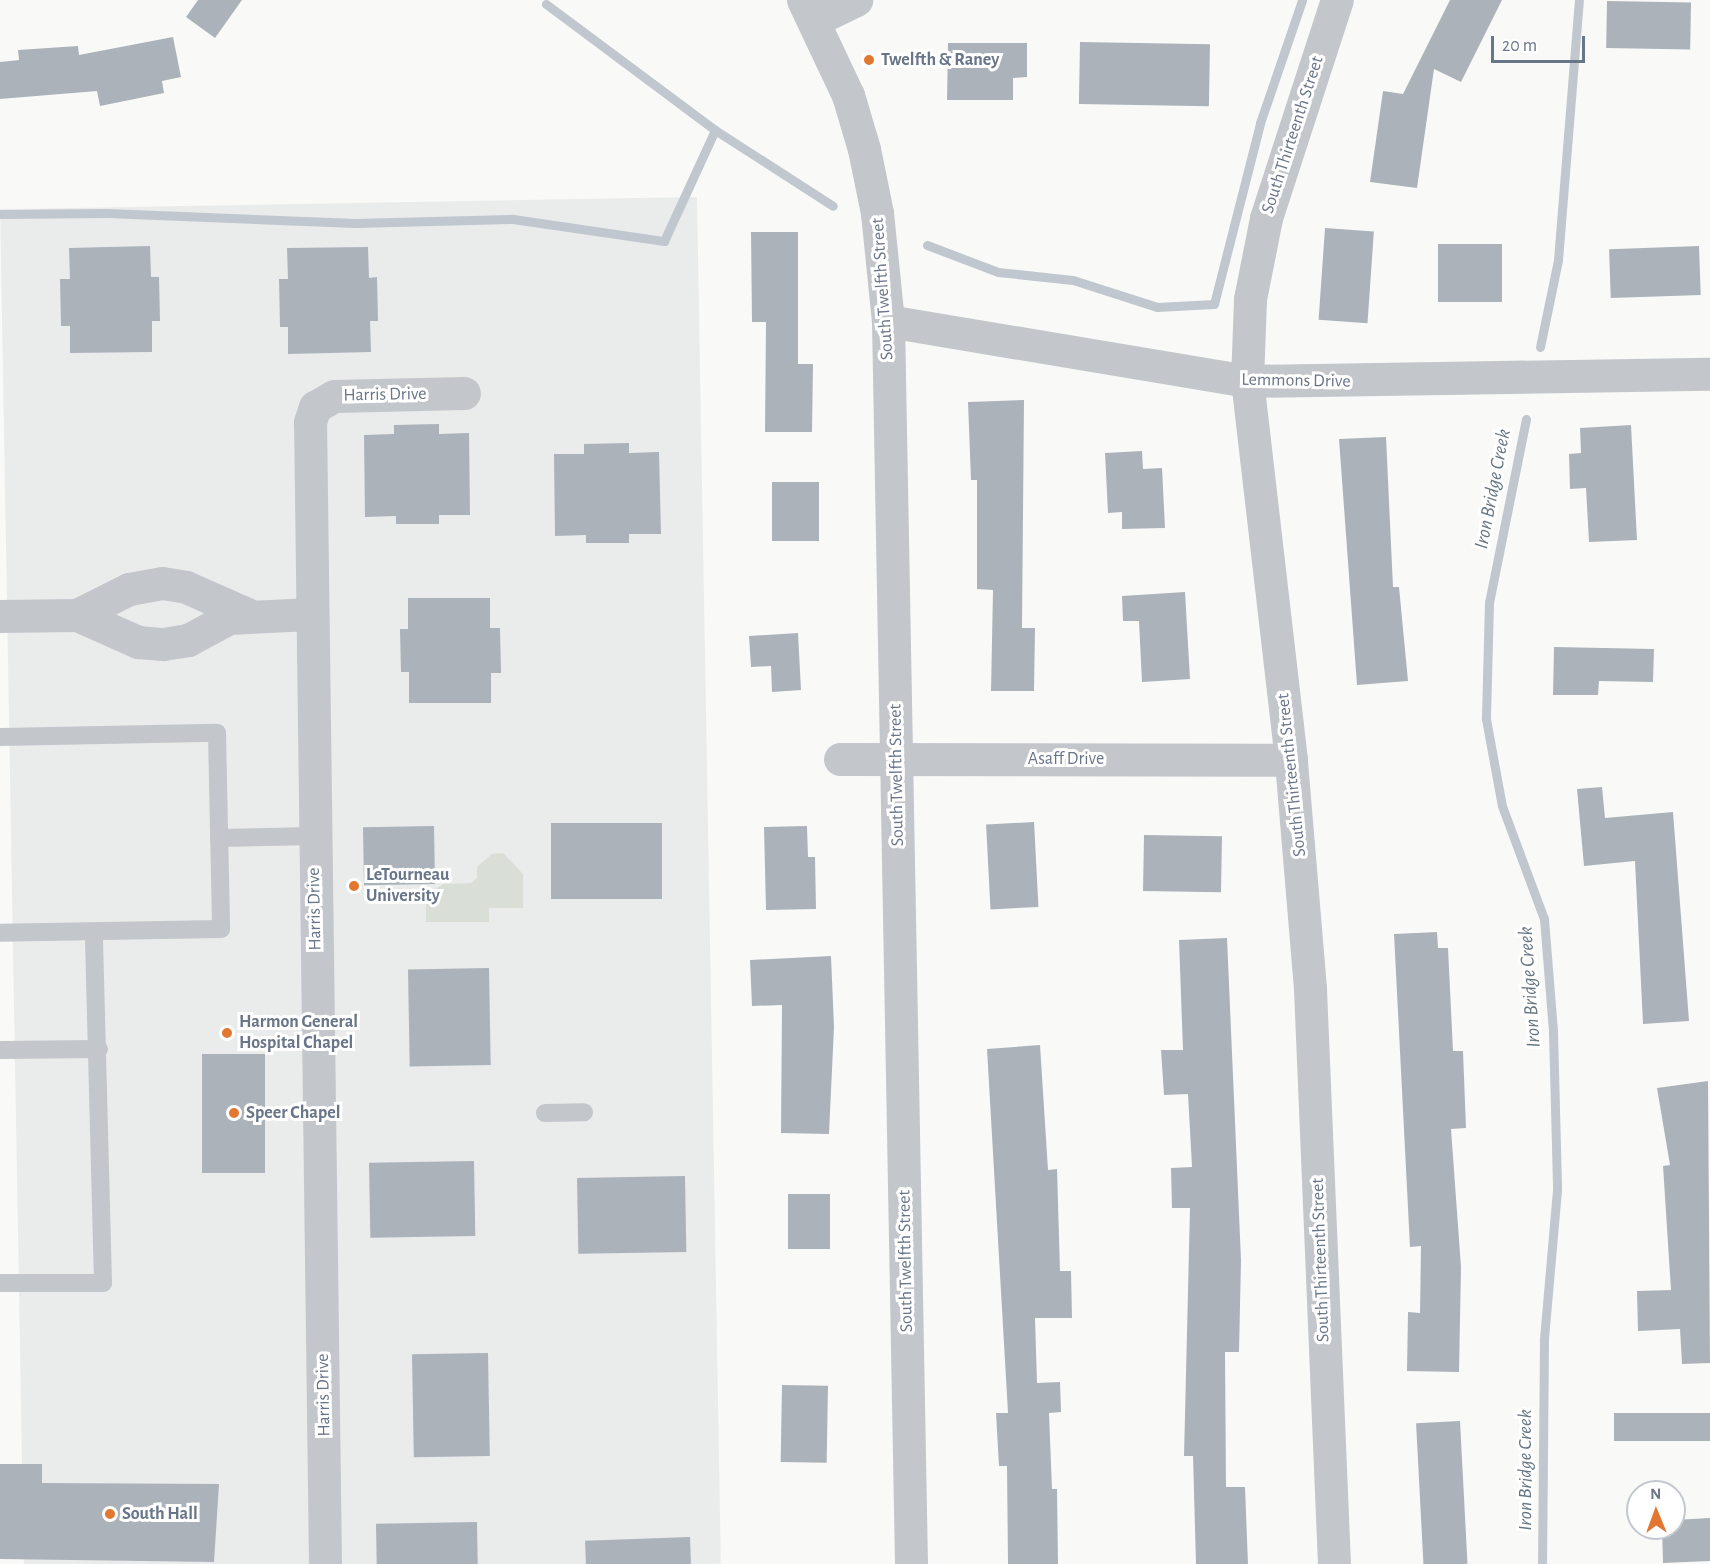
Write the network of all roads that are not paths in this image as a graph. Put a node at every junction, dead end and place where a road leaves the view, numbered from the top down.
1 (856, 0) edge
2 (1337, 0) edge
3 (809, 10) edge
4 (888, 321) junction
5 (1710, 374) edge
6 (1247, 381) junction
7 (464, 393) dead end
8 (247, 614) junction
9 (311, 614) junction
10 (77, 615) junction
11 (0, 616) edge
12 (0, 737) edge
13 (897, 758) junction
14 (840, 759) dead end
15 (1291, 760) junction
16 (314, 836) junction
17 (219, 838) junction
18 (94, 932) junction
19 (0, 933) edge
20 (99, 1049) junction
21 (0, 1050) edge
22 (584, 1112) dead end
23 (545, 1113) dead end
24 (0, 1283) edge
25 (326, 1564) edge
26 (911, 1564) edge
27 (1334, 1564) edge

1 - 3 street
2 - 6 street, South Thirteenth Street
3 - 4 street, South Twelfth Street
4 - 6 street, Lemmons Drive
4 - 13 street, South Twelfth Street
5 - 6 street, Lemmons Drive
6 - 15 street, South Thirteenth Street
7 - 9 street, Harris Drive
8 - 9 street
8 - 10 street
8 - 10 street
9 - 16 street, Harris Drive
10 - 11 street
12 - 17 lane
13 - 14 street, Asaff Drive
13 - 15 street, Asaff Drive
13 - 26 street, South Twelfth Street
15 - 27 street, South Thirteenth Street
16 - 17 lane
16 - 25 street, Harris Drive
17 - 18 lane
18 - 19 lane
18 - 20 lane
20 - 21 lane
20 - 24 lane
22 - 23 lane

